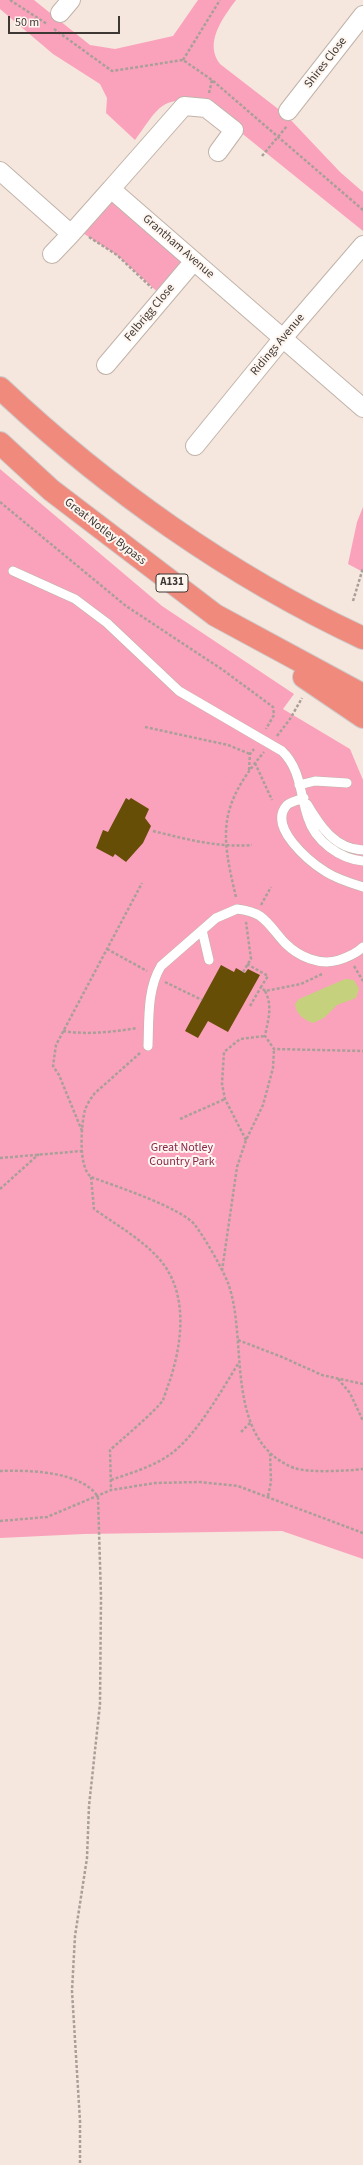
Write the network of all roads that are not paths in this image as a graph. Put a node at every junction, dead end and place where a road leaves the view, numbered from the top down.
1 (363, 16) edge
2 (289, 117) road end
3 (218, 152) dead end
4 (0, 171) edge
5 (111, 189) junction
6 (73, 231) junction
7 (363, 245) edge
8 (52, 254) dead end
9 (194, 261) junction
10 (283, 338) junction
11 (106, 364) dead end
12 (0, 388) edge
13 (363, 408) edge
14 (0, 443) edge
15 (195, 446) dead end
16 (13, 571) dead end
17 (215, 615) junction
18 (363, 638) edge
19 (363, 695) edge
20 (363, 717) edge
21 (347, 783) dead end
22 (299, 785) junction
23 (304, 798) junction
24 (363, 850) edge
25 (363, 860) edge
26 (363, 887) edge
27 (202, 930) junction
28 (363, 947) edge
29 (209, 960) dead end
30 (148, 1046) road end

1 - 2 street, Shires Close
3 - 5 street
4 - 6 street
5 - 6 street
5 - 9 street, Grantham Avenue
6 - 8 street
7 - 10 street, Ridings Avenue
9 - 10 street, Grantham Avenue
9 - 11 street, Felbrigg Close
10 - 13 street, Grantham Avenue
10 - 15 street, Ridings Avenue
12 - 18 highway
14 - 17 highway, Great Notley Bypass / A131
16 - 22 lane
17 - 19 highway, Great Notley Bypass / A131
17 - 20 highway
21 - 22 lane
22 - 23 lane
23 - 24 lane
23 - 25 lane
23 - 26 lane
27 - 28 lane
27 - 29 lane
27 - 30 lane

